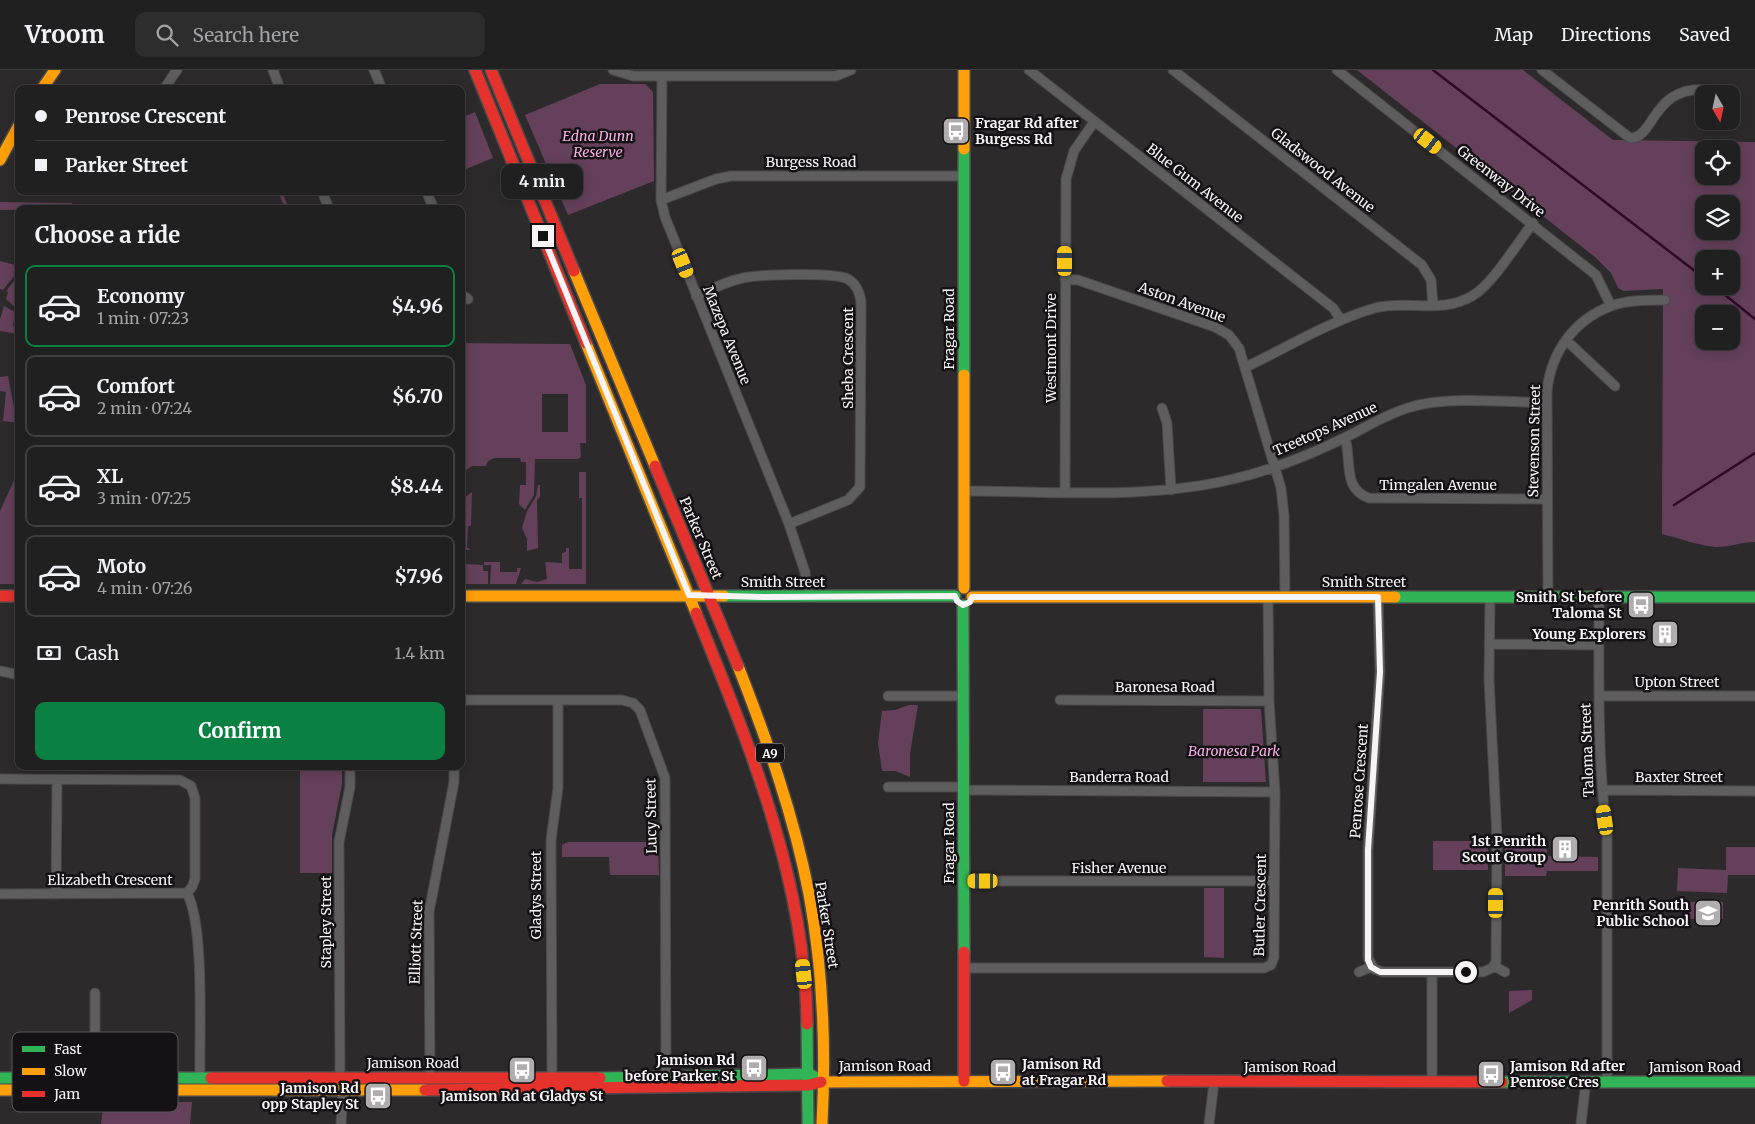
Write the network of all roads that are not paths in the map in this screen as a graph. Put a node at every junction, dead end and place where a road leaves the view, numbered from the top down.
1 (54, 70) edge
2 (177, 70) edge
3 (273, 70) edge
4 (374, 70) edge
5 (475, 70) edge
6 (491, 70) edge
7 (613, 70) edge
8 (851, 70) edge
9 (964, 70) edge
10 (1029, 70) edge
11 (1173, 70) edge
12 (1337, 70) edge
13 (1542, 70) edge
14 (662, 76) junction
15 (45, 85) edge
16 (167, 85) edge
17 (279, 85) edge
18 (380, 85) edge
19 (1695, 89) edge
20 (1094, 122) junction
21 (15, 132) edge
22 (0, 160) edge
23 (964, 176) junction
24 (661, 200) junction
25 (1533, 223) junction
26 (1065, 279) junction
27 (696, 296) junction
28 (1665, 300) dead end
29 (1433, 305) junction
30 (1611, 306) junction
31 (1341, 320) junction
32 (1566, 340) junction
33 (1246, 367) junction
34 (1615, 386) dead end
35 (1547, 403) junction
36 (1162, 408) dead end
37 (1344, 438) junction
38 (1275, 467) junction
39 (1171, 490) junction
40 (964, 491) junction
41 (1065, 491) junction
42 (1546, 499) junction
43 (789, 524) junction
44 (689, 595) junction
45 (0, 596) edge
46 (15, 596) edge
47 (465, 596) edge
48 (709, 596) junction
49 (808, 597) junction
50 (961, 597) junction
51 (1268, 597) junction
52 (1285, 597) junction
53 (1378, 597) junction
54 (1490, 597) junction
55 (1548, 597) junction
56 (1599, 597) junction
57 (1755, 598) edge
58 (1490, 644) junction
59 (1599, 645) junction
60 (0, 671) edge
61 (15, 673) edge
62 (888, 696) dead end
63 (964, 696) junction
64 (1599, 696) junction
65 (1755, 696) edge
66 (465, 700) edge
67 (558, 700) junction
68 (1060, 700) dead end
69 (1269, 701) junction
70 (350, 770) edge
71 (454, 770) edge
72 (0, 779) edge
73 (57, 780) junction
74 (888, 787) dead end
75 (963, 789) junction
76 (1603, 790) junction
77 (1755, 790) edge
78 (1275, 792) junction
79 (964, 881) junction
80 (1274, 882) junction
81 (187, 893) junction
82 (0, 894) edge
83 (56, 894) junction
84 (1494, 966) junction
85 (1371, 967) junction
86 (964, 968) junction
87 (1360, 972) dead end
88 (1432, 972) junction
89 (1505, 972) dead end
90 (95, 992) dead end
91 (95, 1032) edge
92 (178, 1078) edge
93 (200, 1078) junction
94 (340, 1078) junction
95 (430, 1078) junction
96 (552, 1078) junction
97 (809, 1080) junction
98 (825, 1081) junction
99 (964, 1082) junction
100 (1214, 1082) junction
101 (1432, 1082) junction
102 (1586, 1082) junction
103 (1607, 1082) junction
104 (1755, 1082) edge
105 (666, 1083) junction
106 (342, 1090) junction
107 (552, 1090) junction
108 (178, 1091) edge
109 (200, 1091) junction
110 (430, 1091) junction
111 (341, 1124) edge
112 (808, 1124) edge
113 (822, 1124) edge
114 (1209, 1124) edge
115 (1581, 1124) edge

1 - 15 main road
2 - 16 street
3 - 17 street
4 - 18 street
5 - 44 main road, A9
6 - 48 main road, Parker Street / A9
7 - 14 street
8 - 14 street
9 - 23 main road, Fragar Road
10 - 20 street, Blue Gum Avenue
11 - 29 street, Gladswood Avenue
12 - 25 street, Greenway Drive
13 - 19 street
14 - 24 street, Mazepa Avenue
20 - 26 street, Westmont Drive
20 - 31 street, Blue Gum Avenue
21 - 22 main road
23 - 24 street, Burgess Road
23 - 40 main road, Fragar Road
24 - 27 street, Mazepa Avenue
25 - 29 street
25 - 30 street, Greenway Drive
26 - 33 street, Aston Avenue
26 - 41 street, Westmont Drive
27 - 43 street, Mazepa Avenue
27 - 43 street, Sheba Crescent
28 - 30 street, Stevenson Street
29 - 31 street
30 - 32 street, Stevenson Street
31 - 33 street
32 - 34 street
32 - 35 street, Stevenson Street
33 - 38 street, Aston Avenue
35 - 37 street, Treetops Avenue
35 - 42 street, Stevenson Street
36 - 39 street
37 - 38 street, Treetops Avenue
37 - 42 street, Timgalen Avenue
38 - 39 street, Treetops Avenue
38 - 52 street, Aston Avenue
39 - 41 street, Treetops Avenue
40 - 41 street, Treetops Avenue
40 - 50 main road, Fragar Road
42 - 55 street, Stevenson Street
43 - 49 street, Mazepa Avenue
44 - 47 main road, Smith Street
44 - 48 main road, Smith Street
44 - 97 main road, A9
45 - 46 main road
48 - 49 main road, Smith Street
48 - 98 main road, Parker Street / A9
49 - 50 main road, Smith Street
50 - 51 main road, Smith Street
50 - 63 main road, Fragar Road
51 - 52 main road, Smith Street
51 - 69 street, Butler Crescent
52 - 53 main road, Smith Street
53 - 54 main road, Smith Street
53 - 85 street, Penrose Crescent
54 - 55 main road, Smith Street
54 - 58 street
55 - 56 main road, Smith Street
56 - 57 main road, Smith Street
56 - 59 street, Taloma Street
58 - 59 street
58 - 84 street
59 - 64 street, Taloma Street
60 - 61 street
62 - 63 street
63 - 75 main road, Fragar Road
64 - 65 street, Upton Street
64 - 76 street, Taloma Street
66 - 67 street, Lucy Street
67 - 96 street, Gladys Street
67 - 105 street, Lucy Street
68 - 69 street, Baronesa Road
69 - 78 street, Butler Crescent
70 - 94 street, Stapley Street
71 - 95 street, Elliott Street
72 - 73 street, Elizabeth Crescent
73 - 81 street, Elizabeth Crescent
73 - 83 street
74 - 75 street, Banderra Road
75 - 78 street, Banderra Road
75 - 79 main road, Fragar Road
76 - 77 street, Baxter Street
76 - 103 street, Taloma Street
78 - 80 street, Butler Crescent
79 - 80 street, Fisher Avenue
79 - 86 main road, Fragar Road
80 - 86 street, Butler Crescent
81 - 83 street, Elizabeth Crescent
81 - 93 street
82 - 83 street, Elizabeth Crescent
84 - 88 street
84 - 89 street
85 - 87 street
85 - 88 street
86 - 99 main road, Fragar Road
88 - 101 street
90 - 91 street
92 - 93 main road, Jamison Road
93 - 94 main road, Jamison Road
93 - 109 main road
94 - 95 main road, Jamison Road
94 - 106 street, Stapley Street
95 - 96 main road, Jamison Road
95 - 110 main road, Elliott Street
96 - 105 main road, Jamison Road
96 - 107 main road, Gladys Street
97 - 98 main road, Jamison Road
97 - 105 main road, Jamison Road
97 - 112 main road, A9
98 - 99 main road, Jamison Road
98 - 113 main road, Parker Street / A9
99 - 100 main road, Jamison Road
100 - 101 main road, Jamison Road
100 - 114 street
101 - 102 main road, Jamison Road
102 - 103 main road, Jamison Road
102 - 115 street
103 - 104 main road, Jamison Road
105 - 107 main road, Jamison Road
106 - 109 main road, Jamison Road
106 - 110 main road, Jamison Road
106 - 111 street, Stapley Street
107 - 110 main road, Jamison Road
108 - 109 main road, Jamison Road

